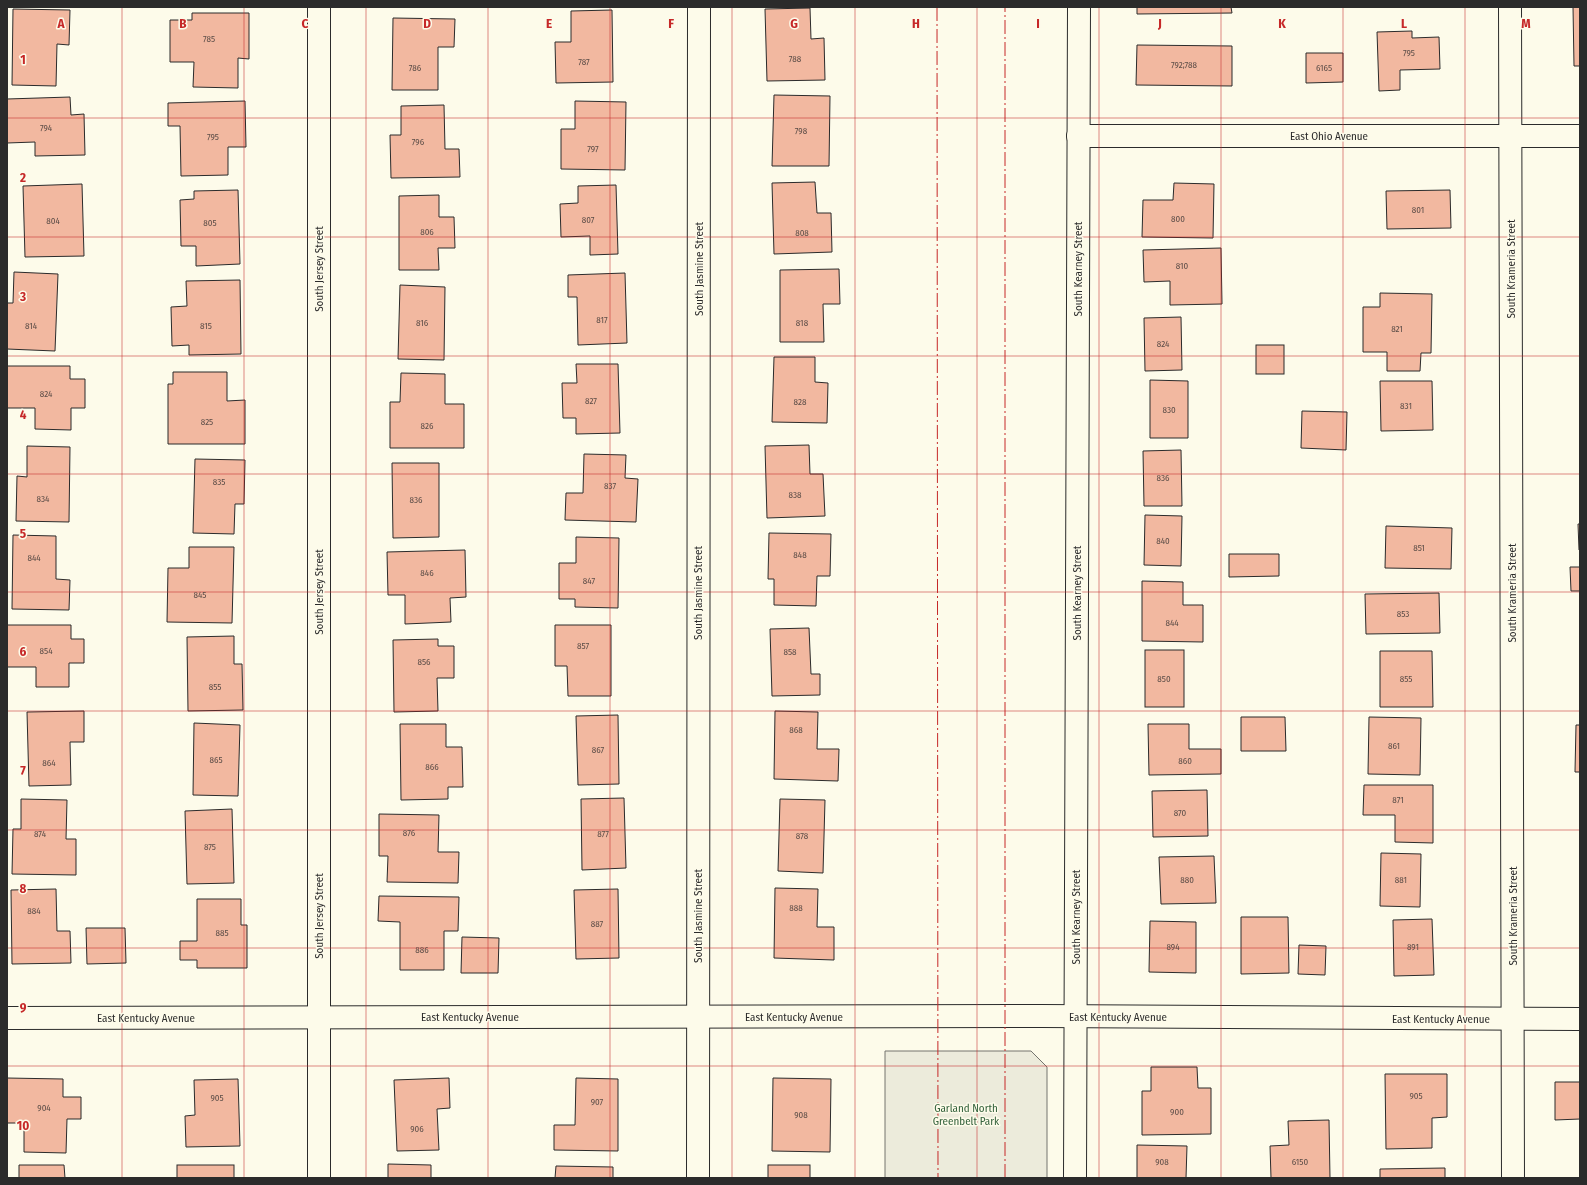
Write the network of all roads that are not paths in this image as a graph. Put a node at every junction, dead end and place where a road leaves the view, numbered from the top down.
1 (319, 7) edge
2 (699, 7) edge
3 (1079, 7) edge
4 (1510, 7) edge
5 (1078, 136) junction
6 (1510, 136) junction
7 (1580, 136) edge
8 (319, 1017) junction
9 (698, 1017) junction
10 (1076, 1017) junction
11 (7, 1018) edge
12 (1514, 1019) junction
13 (1580, 1019) edge
14 (319, 1178) edge
15 (698, 1178) edge
16 (1075, 1178) edge
17 (1513, 1178) edge

1 - 8 street, South Jersey Street
2 - 9 street, South Jasmine Street
3 - 5 street, South Kearney Street
4 - 6 street, South Krameria Street
5 - 6 street, East Ohio Avenue
5 - 10 street, South Kearney Street
6 - 7 street, East Ohio Avenue
6 - 12 street, South Krameria Street
8 - 9 street, East Kentucky Avenue
8 - 11 street, East Kentucky Avenue
8 - 14 street, South Jersey Street
9 - 10 street, East Kentucky Avenue
9 - 15 street, South Jasmine Street
10 - 12 street, East Kentucky Avenue
10 - 16 street, South Kearney Street
12 - 13 street, East Kentucky Avenue
12 - 17 street, South Krameria Street

